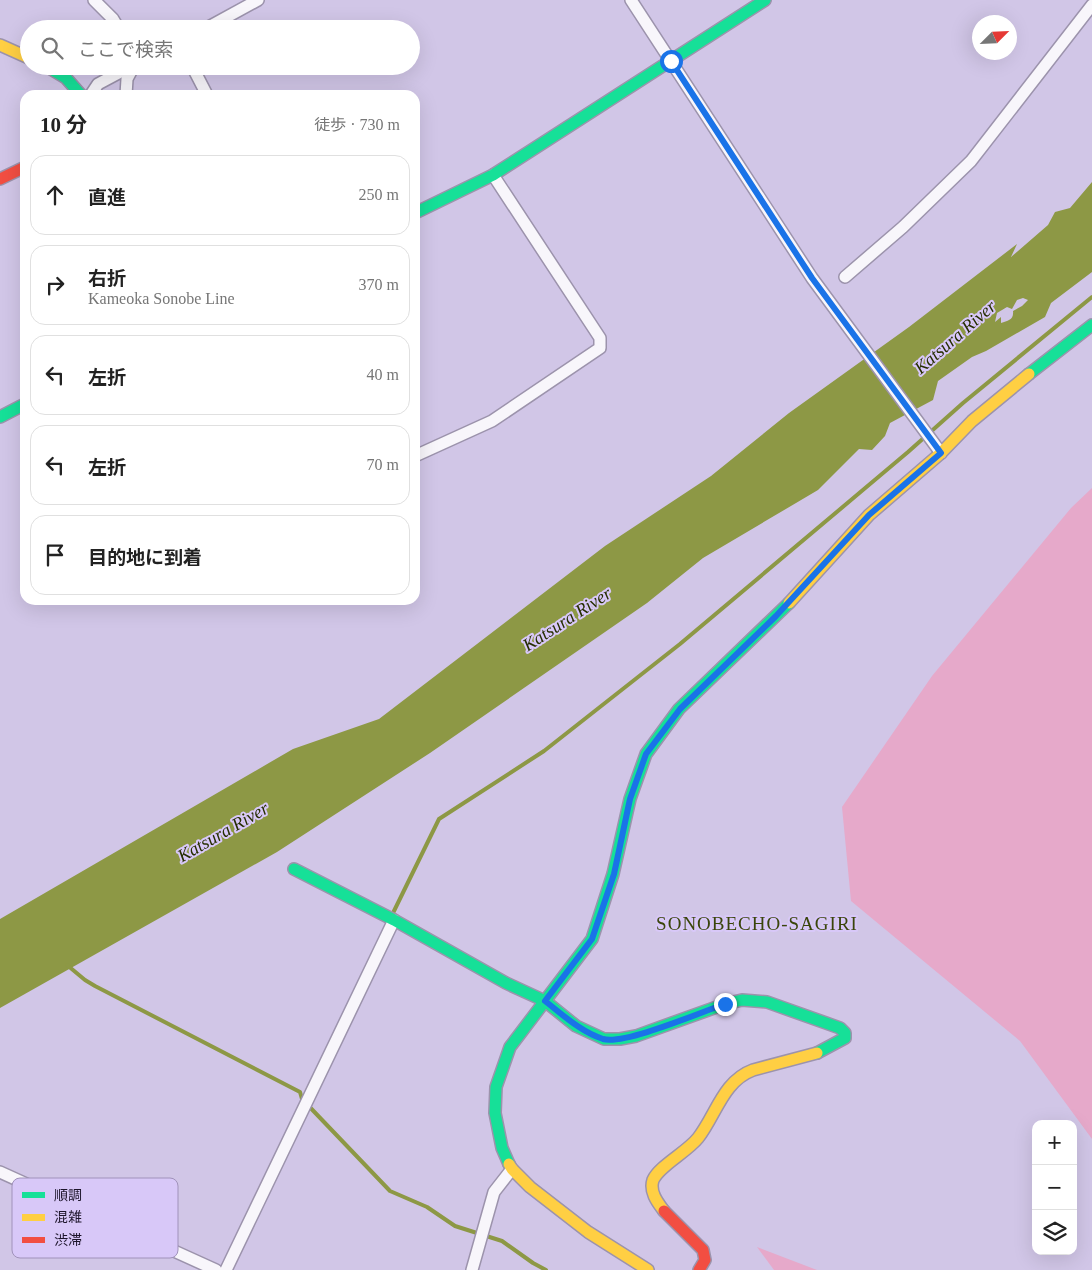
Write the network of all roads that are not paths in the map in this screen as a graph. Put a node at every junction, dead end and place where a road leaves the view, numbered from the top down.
1 (94, 0) edge
2 (258, 0) edge
3 (632, 0) edge
4 (765, 0) edge
5 (1092, 5) edge
6 (114, 20) edge
7 (221, 20) edge
8 (0, 45) edge
9 (20, 54) edge
10 (671, 61) junction
11 (63, 75) edge
12 (115, 75) edge
13 (129, 75) edge
14 (196, 75) edge
15 (82, 90) edge
16 (92, 90) edge
17 (126, 90) edge
18 (204, 90) edge
19 (20, 169) edge
20 (493, 175) junction
21 (0, 179) edge
22 (420, 211) edge
23 (846, 277) dead end
24 (1092, 325) edge
25 (20, 407) edge
26 (0, 417) edge
27 (940, 450) junction
28 (420, 454) edge
29 (294, 869) dead end
30 (394, 920) junction
31 (545, 1001) junction
32 (512, 1169) junction
33 (0, 1172) edge
34 (13, 1178) edge
35 (178, 1253) edge
36 (216, 1270) edge
37 (226, 1270) edge
38 (472, 1270) edge
39 (648, 1270) edge
40 (699, 1270) edge

1 - 6 street
2 - 7 street
3 - 10 street
4 - 10 street
5 - 23 street
8 - 9 street
10 - 20 street
10 - 27 street
11 - 15 street
12 - 16 street
13 - 17 street
14 - 18 street
19 - 21 street
20 - 22 street
20 - 28 street
24 - 27 street
25 - 26 street
27 - 31 street
29 - 30 street
30 - 31 street
30 - 37 street
31 - 32 street
31 - 40 street
32 - 38 street
32 - 39 street
33 - 34 street
35 - 36 street

